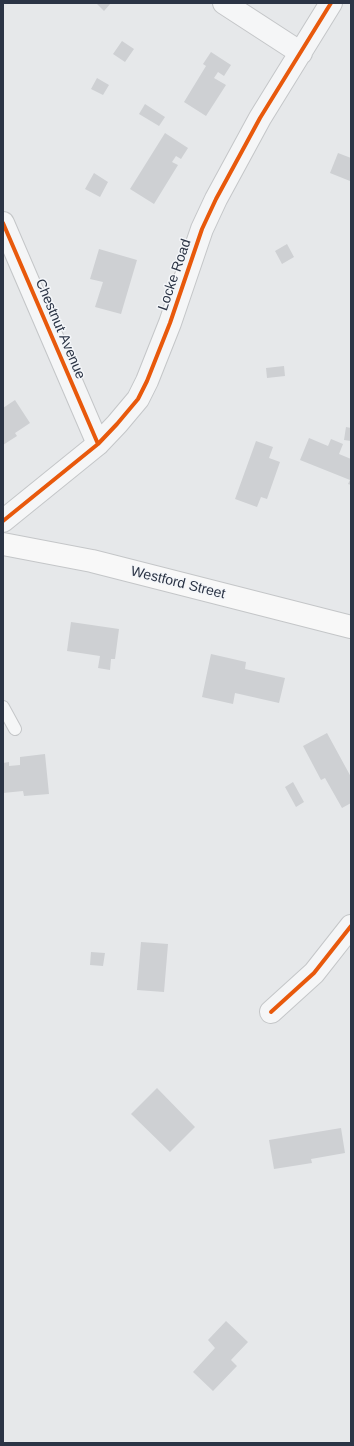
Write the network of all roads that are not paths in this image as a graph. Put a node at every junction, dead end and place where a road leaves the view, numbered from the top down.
1 (224, 3) edge
2 (331, 3) edge
3 (301, 53) junction
4 (3, 223) edge
5 (98, 444) junction
6 (3, 521) edge
7 (3, 544) edge
8 (351, 627) edge
9 (3, 707) edge
10 (15, 728) dead end
11 (351, 926) edge
12 (271, 1012) dead end

1 - 3 street
2 - 3 street, Locke Road
3 - 5 street, Locke Road
4 - 5 street, Chestnut Avenue
5 - 6 street, Locke Road
7 - 8 main road, Westford Street
9 - 10 lane
11 - 12 street

